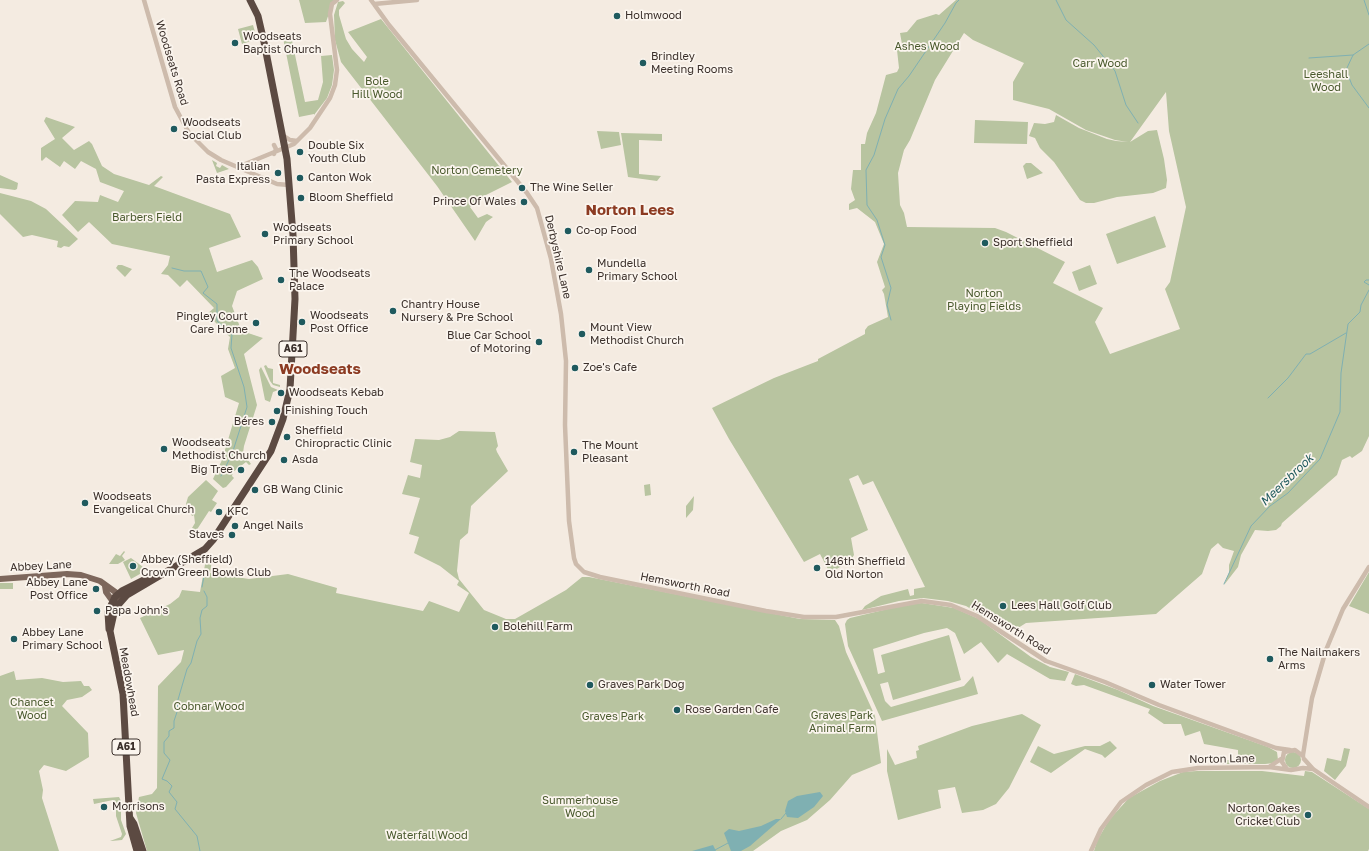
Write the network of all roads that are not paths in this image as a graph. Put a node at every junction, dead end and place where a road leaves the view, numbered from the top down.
1 (144, 0) edge
2 (250, 0) edge
3 (337, 0) edge
4 (371, 0) edge
5 (417, 0) edge
6 (374, 4) junction
7 (284, 136) junction
8 (298, 141) junction
9 (274, 145) dead end
10 (286, 148) junction
11 (274, 154) junction
12 (238, 168) junction
13 (289, 185) junction
14 (1369, 567) edge
15 (584, 572) joint
16 (0, 579) edge
17 (105, 586) junction
18 (119, 597) junction
19 (113, 600) junction
20 (110, 631) junction
21 (1303, 744) junction
22 (1276, 748) junction
23 (1292, 750) junction
24 (1304, 757) junction
25 (1281, 758) junction
26 (1269, 767) junction
27 (1301, 768) junction
28 (1287, 769) junction
29 (1313, 769) junction
30 (1369, 807) edge
31 (130, 818) junction
32 (137, 851) edge
33 (143, 851) edge
34 (1091, 851) edge

1 - 12 street, Woodseats Road
2 - 7 highway, A61
3 - 8 street
4 - 6 street, Derbyshire Lane
5 - 6 street
6 - 15 street, Derbyshire Lane
7 - 8 street
7 - 10 highway, A61
8 - 10 street
9 - 11 street
10 - 11 street
10 - 13 highway, A61
11 - 12 street
12 - 13 street, Woodseats Road
13 - 18 highway, A61
14 - 21 street
15 - 22 street, Hemsworth Road
16 - 17 main road, Abbey Lane
17 - 18 main road, Abbey Lane
17 - 19 main road
18 - 19 highway, A61
18 - 20 highway, Meadowhead / A61
19 - 20 highway, A61
20 - 31 highway, Meadowhead / A61
21 - 23 street
21 - 24 street
22 - 23 street, Hemsworth Road
22 - 25 street
23 - 24 street
23 - 25 street
24 - 27 street
24 - 29 street
25 - 26 street, Norton Lane
25 - 28 street
26 - 28 street, Norton Lane
26 - 34 street, Norton Lane
27 - 28 street
27 - 29 street
29 - 30 street
31 - 32 highway, Meadowhead / A61
31 - 33 highway, Meadowhead / A61

